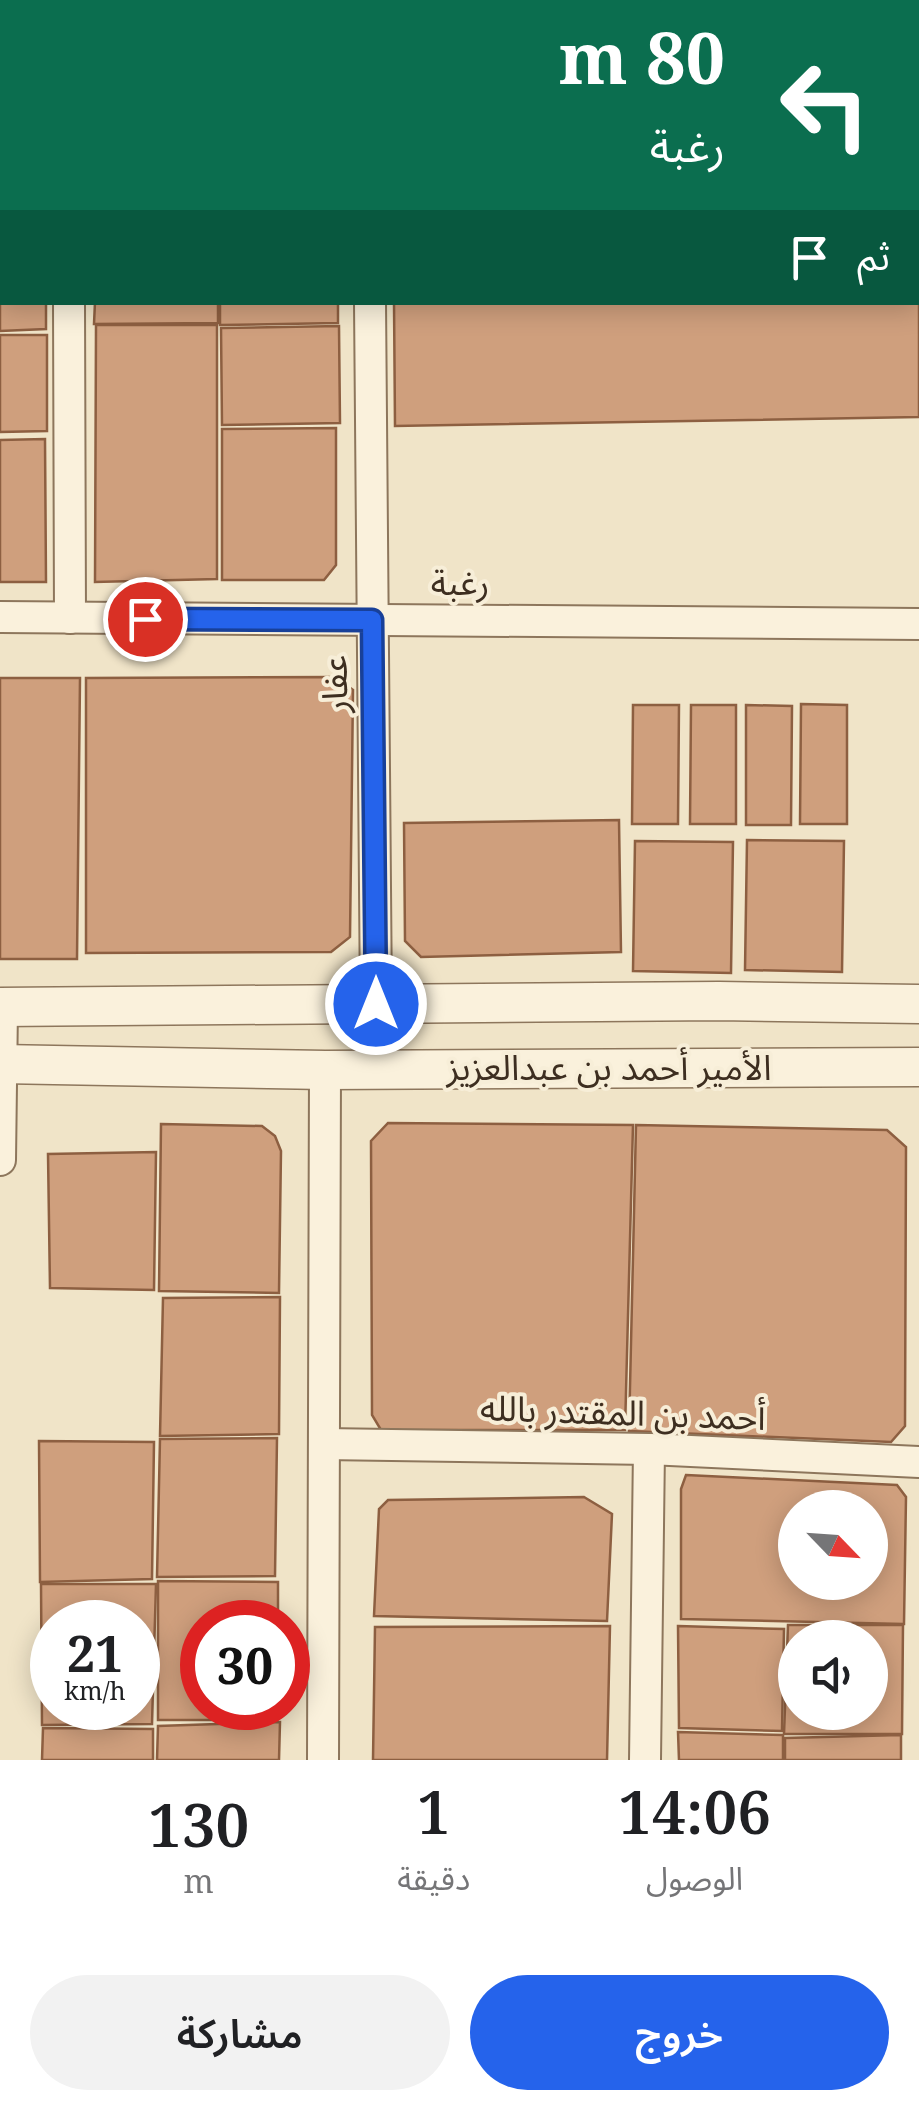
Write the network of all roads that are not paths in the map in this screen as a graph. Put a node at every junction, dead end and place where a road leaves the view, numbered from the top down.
1 (69, 305) edge
2 (370, 305) edge
3 (0, 618) edge
4 (70, 618) junction
5 (372, 620) junction
6 (919, 624) edge
7 (376, 1004) junction
8 (919, 1004) edge
9 (1, 1007) edge
10 (0, 1064) edge
11 (919, 1067) edge
12 (325, 1070) junction
13 (0, 1160) edge
14 (324, 1444) junction
15 (650, 1449) junction
16 (919, 1462) edge
17 (323, 1760) edge
18 (645, 1760) edge

1 - 4 street
2 - 5 street, عفار
3 - 4 street, رغبة
4 - 5 street, رغبة
5 - 6 street, رغبة
5 - 7 street, عفار
7 - 8 street, الأمير أحمد بن عبدالعزيز
7 - 9 street, الأمير أحمد بن عبدالعزيز
9 - 10 street
10 - 12 street, الأمير أحمد بن عبدالعزيز
10 - 13 street
11 - 12 street, الأمير أحمد بن عبدالعزيز
12 - 14 street
14 - 15 street, أحمد بن المقتدر بالله
14 - 17 street
15 - 16 street, أحمد بن المقتدر بالله
15 - 18 street

